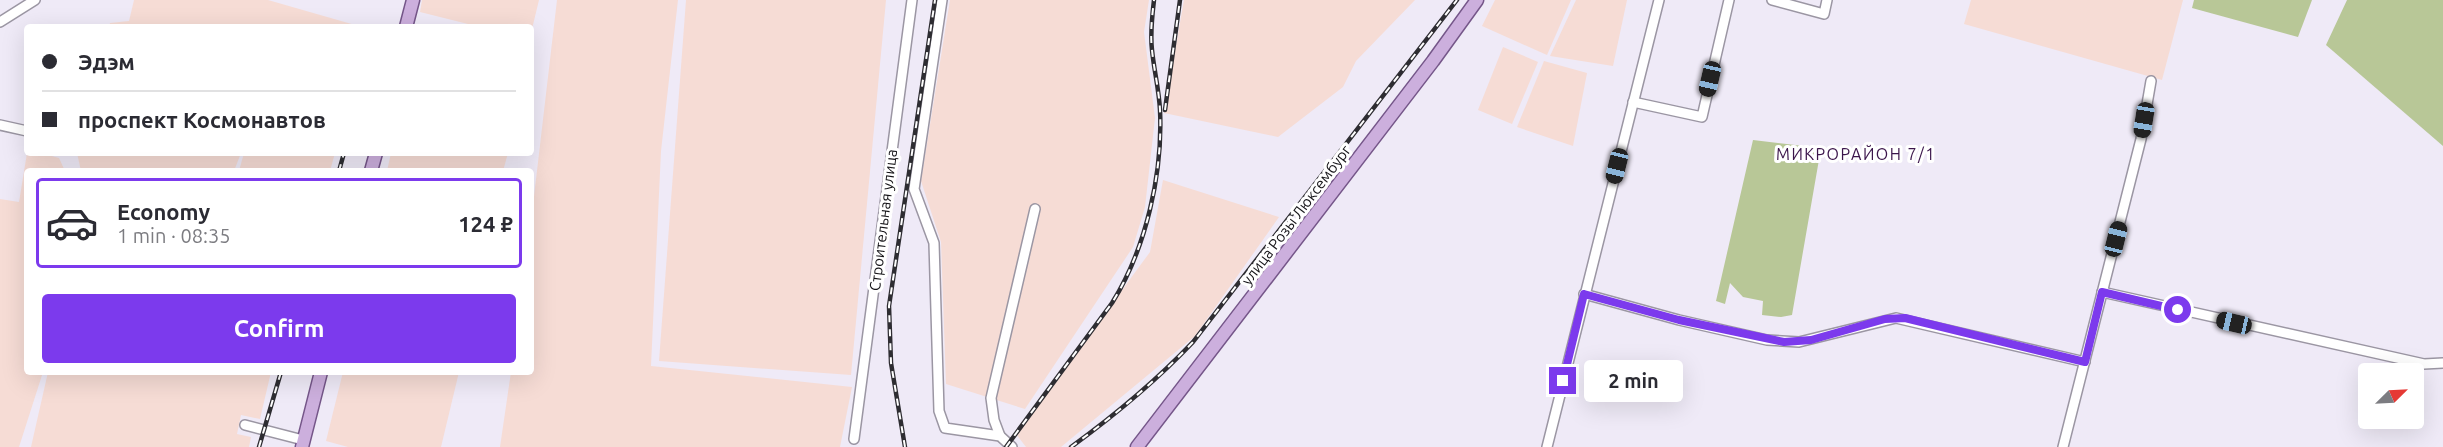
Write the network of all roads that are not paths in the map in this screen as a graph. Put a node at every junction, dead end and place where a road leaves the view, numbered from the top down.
1 (35, 0) edge
2 (413, 0) edge
3 (912, 0) edge
4 (942, 0) edge
5 (1477, 0) edge
6 (1659, 0) edge
7 (1729, 0) edge
8 (1772, 0) edge
9 (1827, 0) edge
10 (0, 22) edge
11 (407, 24) edge
12 (2151, 81) dead end
13 (1633, 102) junction
14 (0, 125) edge
15 (24, 130) edge
16 (1035, 209) dead end
17 (2102, 292) junction
18 (1584, 294) junction
19 (2085, 362) junction
20 (2443, 363) edge
21 (320, 375) edge
22 (245, 425) dead end
23 (1000, 436) junction
24 (854, 439) dead end
25 (302, 443) edge
26 (1012, 447) edge
27 (1137, 447) edge
28 (1547, 447) edge
29 (2062, 447) edge

1 - 10 street
2 - 11 main road
3 - 24 street, Строительная улица
4 - 23 street
5 - 27 main road, улица Розы Люксембург
6 - 13 street
7 - 13 street
8 - 9 street
12 - 17 street
13 - 18 street
14 - 15 street
16 - 23 street
17 - 19 street
17 - 20 street
18 - 19 street
18 - 28 street
19 - 29 street
21 - 25 main road
22 - 25 street
23 - 26 street

